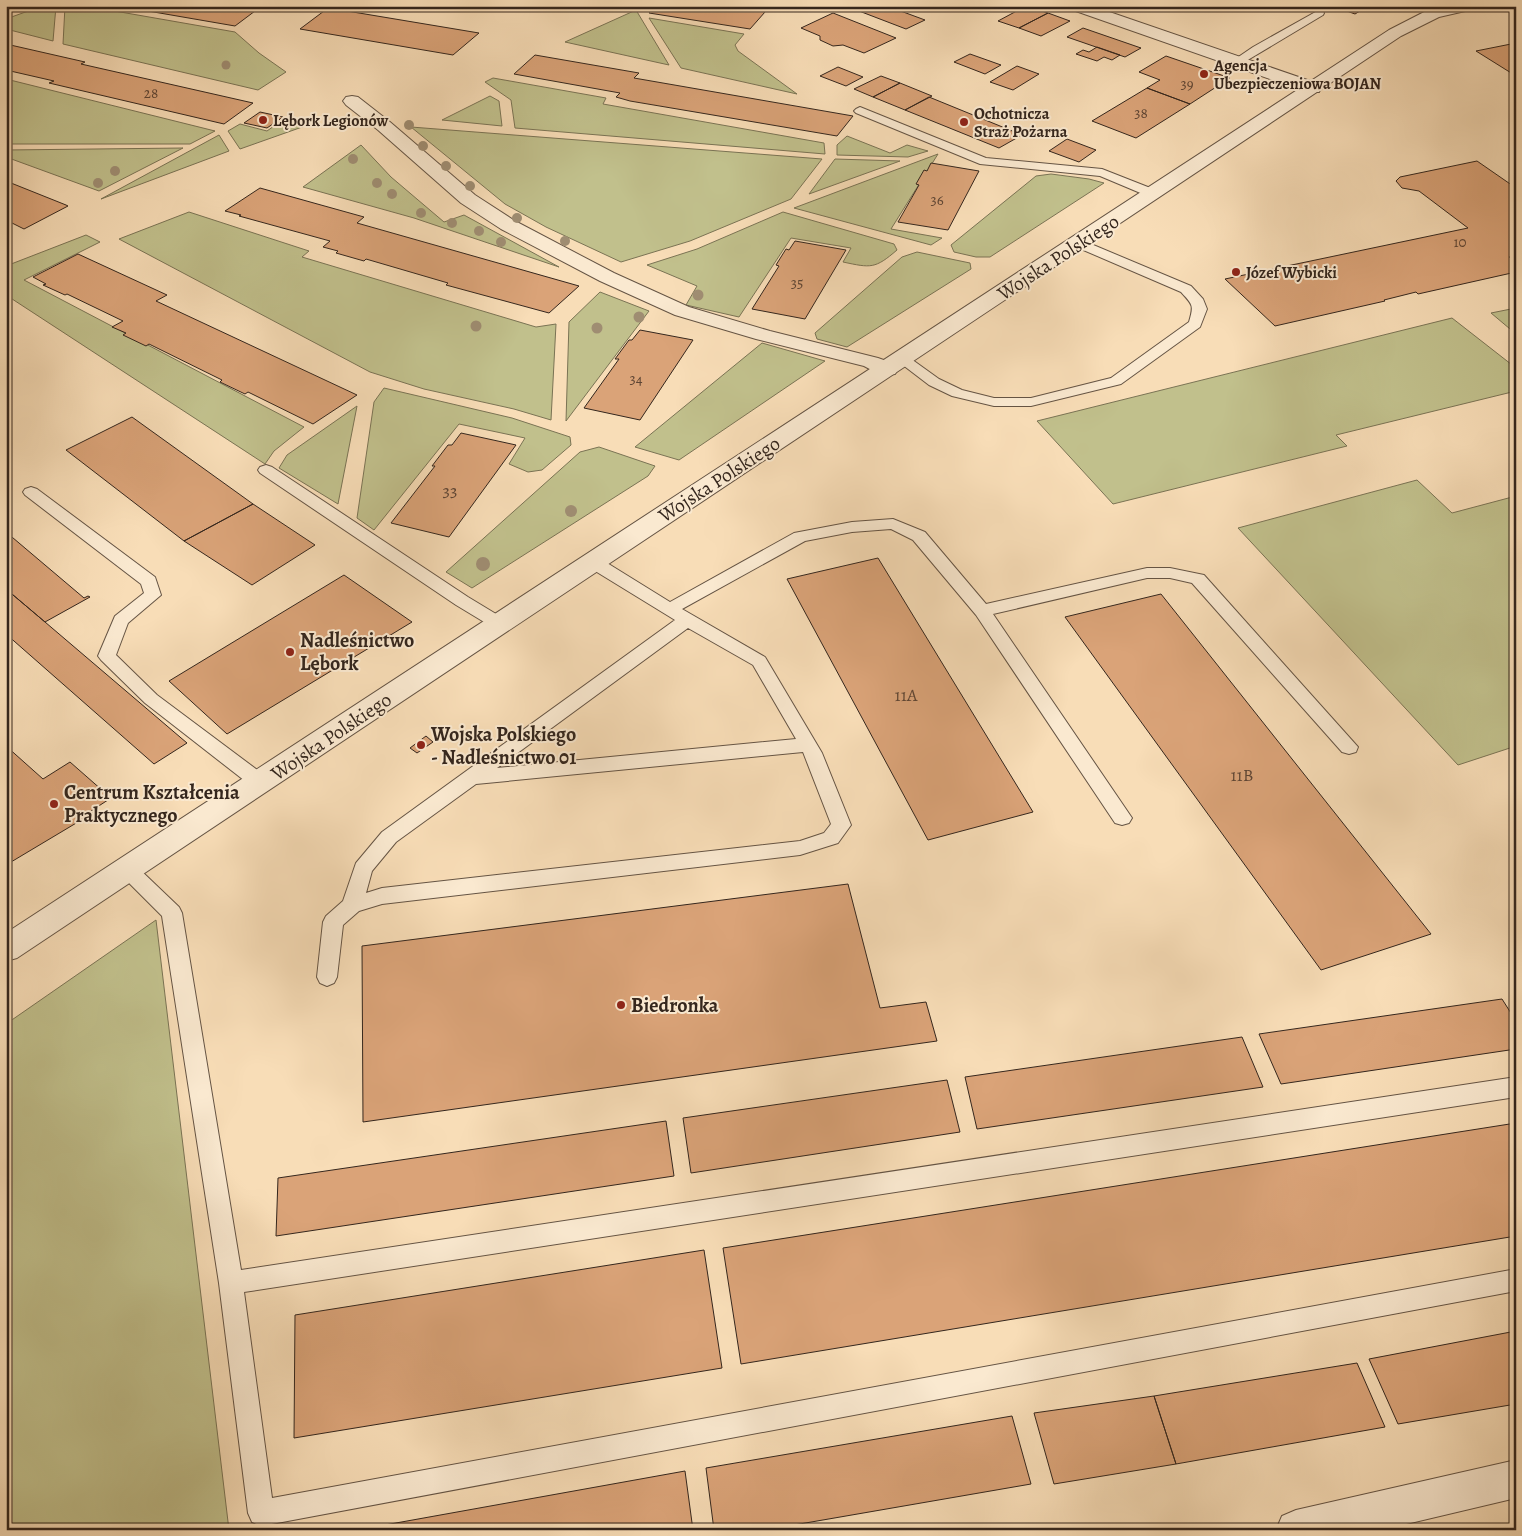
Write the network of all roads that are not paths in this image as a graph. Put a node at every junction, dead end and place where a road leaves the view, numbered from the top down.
1 (1076, 6) edge
2 (1468, 6) edge
3 (1438, 10) edge
4 (1319, 14) dead end
5 (1237, 62) junction
6 (1313, 88) junction
7 (352, 101) dead end
8 (860, 111) dead end
9 (1154, 194) junction
10 (1079, 243) junction
11 (894, 364) junction
12 (266, 470) dead end
13 (31, 492) dead end
14 (593, 562) junction
15 (669, 609) junction
16 (982, 611) junction
17 (687, 620) junction
18 (500, 624) junction
19 (808, 745) junction
20 (1349, 747) dead end
21 (471, 777) junction
22 (261, 782) junction
23 (1122, 818) dead end
24 (128, 869) junction
25 (352, 904) junction
26 (6, 949) edge
27 (327, 977) dead end
28 (1516, 1087) edge
29 (1516, 1280) edge
30 (231, 1282) junction
31 (1516, 1479) edge
32 (262, 1521) edge
33 (1296, 1530) edge

1 - 5 street
2 - 3 street, Wojska Polskiego
3 - 6 street, Wojska Polskiego
4 - 5 lane
5 - 6 street
6 - 9 street, Wojska Polskiego
7 - 11 street
8 - 9 lane
9 - 10 street, Wojska Polskiego
10 - 11 street, Wojska Polskiego
10 - 11 lane
11 - 14 street, Wojska Polskiego
12 - 18 lane
13 - 22 lane
14 - 15 lane
14 - 18 street, Wojska Polskiego
15 - 16 lane
15 - 17 lane
16 - 20 lane
16 - 23 lane
17 - 19 lane
17 - 21 lane
18 - 22 street, Wojska Polskiego
19 - 21 lane
19 - 25 lane
21 - 25 lane
22 - 24 street, Wojska Polskiego
24 - 26 street, Wojska Polskiego
24 - 30 lane
25 - 27 lane
28 - 30 lane
29 - 32 lane
30 - 32 lane
31 - 33 street

